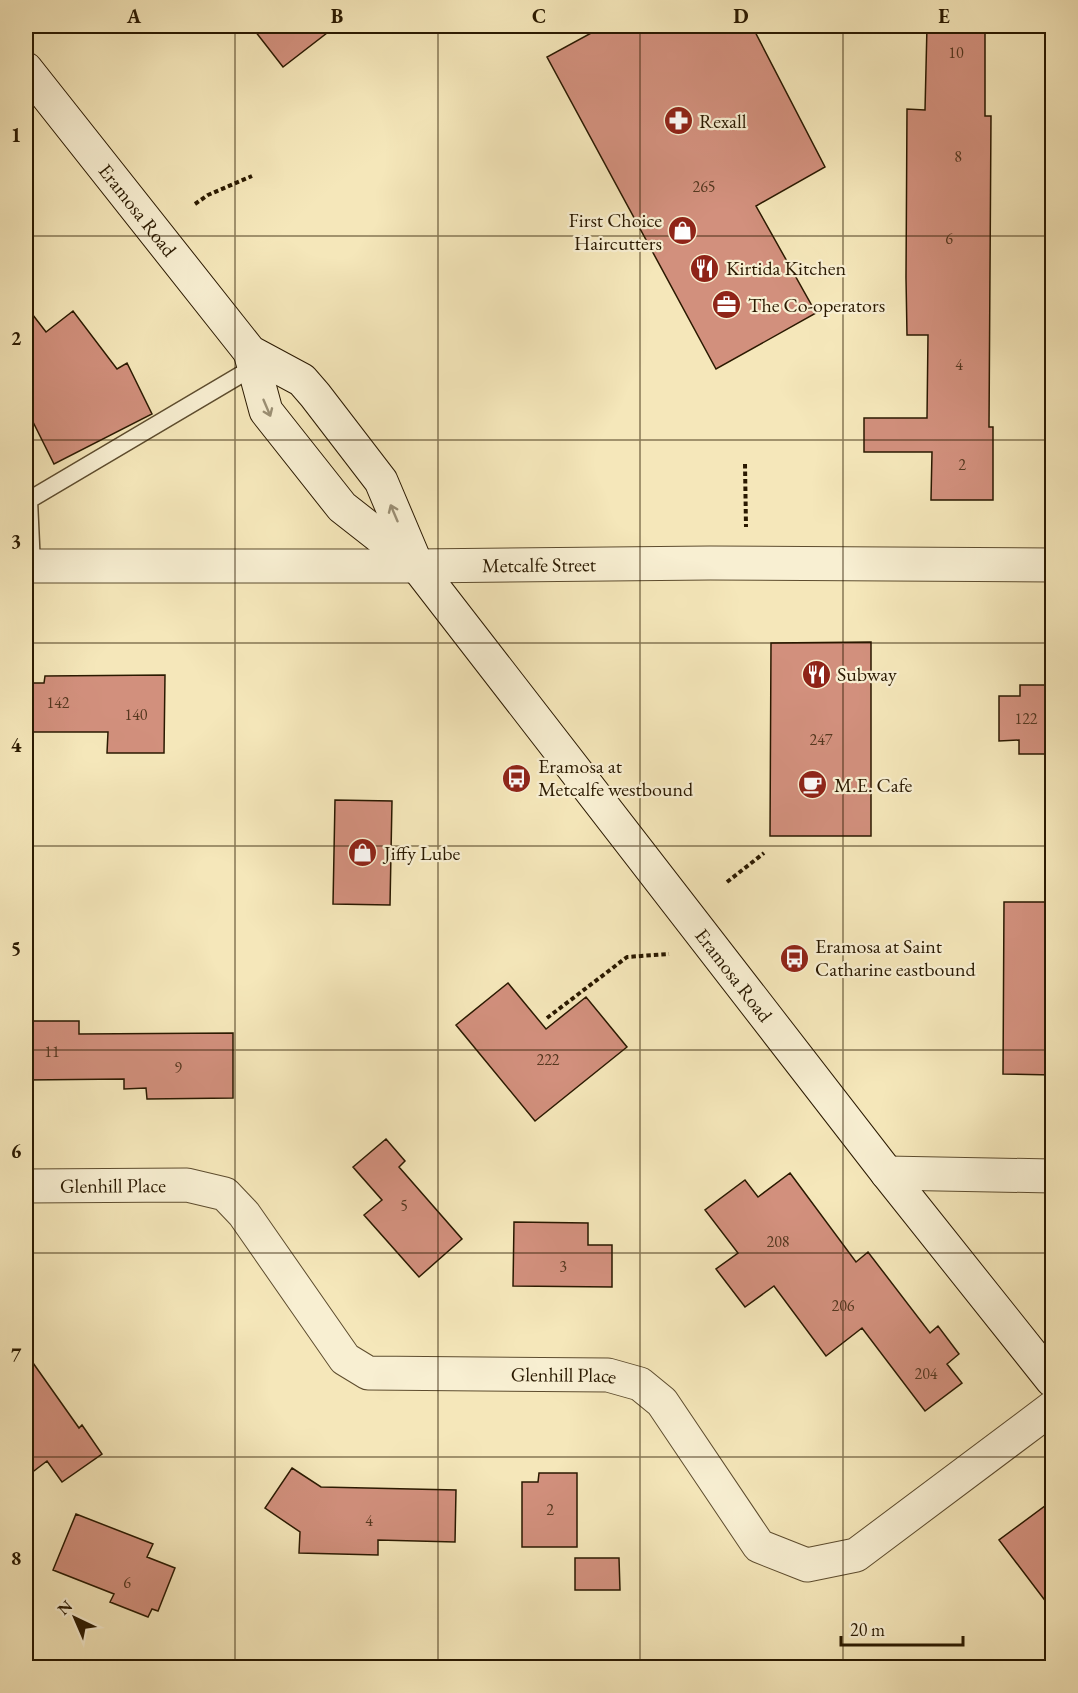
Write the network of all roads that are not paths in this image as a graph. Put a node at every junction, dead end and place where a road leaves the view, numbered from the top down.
1 (26, 69) edge
2 (252, 360) junction
3 (1053, 565) edge
4 (29, 566) edge
5 (417, 566) junction
6 (886, 1173) junction
7 (1053, 1176) edge
8 (26, 1186) edge
9 (1053, 1380) edge
10 (1053, 1408) edge

1 - 2 street, Eramosa Road
2 - 4 lane
2 -> 5 street, Eramosa Road
5 -> 2 street, Eramosa Road
3 - 5 street, Metcalfe Street
4 - 5 street, Metcalfe Street
5 - 6 street, Eramosa Road
6 - 7 street
6 - 9 street, Eramosa Road
8 - 10 street, Glenhill Place

